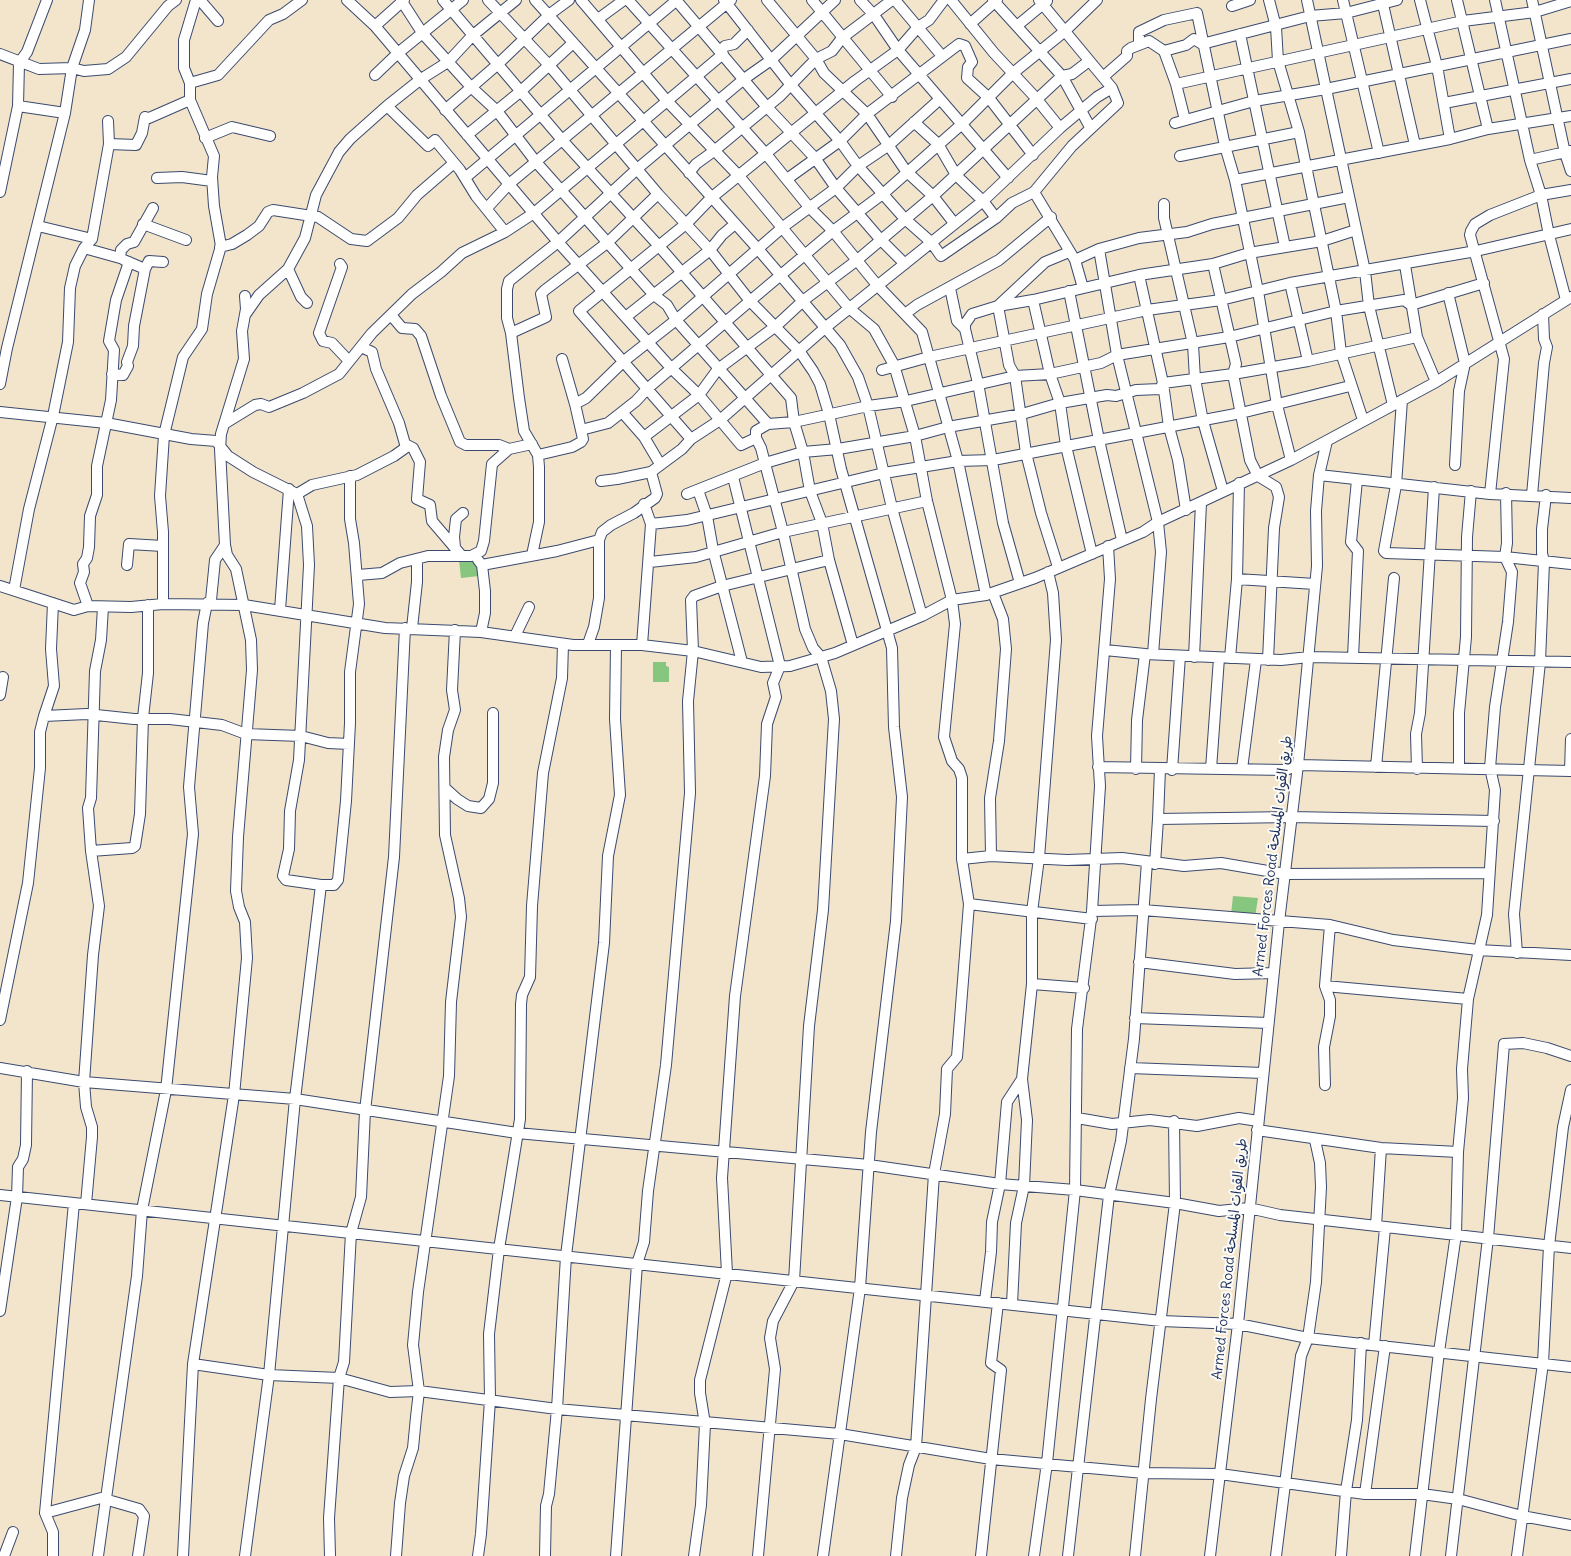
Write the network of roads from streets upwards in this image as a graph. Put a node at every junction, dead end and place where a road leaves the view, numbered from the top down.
1 (46, 0) edge
2 (89, 0) edge
3 (176, 0) edge
4 (198, 0) edge
5 (302, 0) edge
6 (443, 0) edge
7 (463, 0) edge
8 (488, 0) edge
9 (516, 0) edge
10 (535, 0) edge
11 (569, 0) edge
12 (581, 0) edge
13 (626, 0) edge
14 (676, 0) edge
15 (767, 0) edge
16 (812, 0) edge
17 (835, 0) edge
18 (860, 0) edge
19 (893, 0) edge
20 (944, 0) edge
21 (952, 0) edge
22 (1250, 0) edge
23 (1269, 0) edge
24 (1307, 0) edge
25 (1343, 0) edge
26 (1398, 0) edge
27 (1420, 0) edge
28 (1457, 0) edge
29 (1495, 0) edge
30 (1532, 0) edge
31 (351, 1) edge
32 (402, 1) edge
33 (727, 1) edge
34 (995, 1) edge
35 (1043, 1) edge
36 (1571, 1) edge
37 (1092, 2) edge
38 (1382, 2) edge
39 (1232, 6) dead end
40 (452, 11) junction
41 (1535, 12) junction
42 (822, 13) junction
43 (1346, 13) junction
44 (500, 14) junction
45 (550, 14) junction
46 (874, 15) junction
47 (1310, 16) junction
48 (1499, 17) junction
49 (598, 19) junction
50 (218, 21) dead end
51 (1463, 21) junction
52 (649, 24) junction
53 (970, 24) junction
54 (1018, 25) junction
55 (374, 26) junction
56 (1276, 26) junction
57 (700, 27) junction
58 (918, 27) junction
59 (1428, 29) junction
60 (748, 30) junction
61 (1065, 31) junction
62 (423, 34) junction
63 (1240, 34) junction
64 (472, 36) junction
65 (797, 36) junction
66 (842, 38) junction
67 (1392, 38) junction
68 (524, 39) junction
69 (1571, 39) edge
70 (573, 43) junction
71 (1353, 43) junction
72 (1202, 44) junction
73 (1139, 45) junction
74 (1542, 46) junction
75 (622, 47) junction
76 (898, 50) junction
77 (672, 51) junction
78 (1164, 51) junction
79 (1318, 51) junction
80 (721, 52) junction
81 (1040, 52) junction
82 (1507, 52) junction
83 (398, 53) junction
84 (0, 54) edge
85 (942, 56) junction
86 (816, 59) junction
87 (771, 60) junction
88 (1278, 60) junction
89 (1470, 60) junction
90 (1089, 61) junction
91 (448, 62) junction
92 (19, 63) junction
93 (548, 64) junction
94 (497, 65) junction
95 (1437, 66) junction
96 (1246, 67) junction
97 (72, 68) junction
98 (596, 68) junction
99 (869, 70) junction
100 (645, 72) junction
101 (1014, 73) junction
102 (1398, 73) junction
103 (374, 75) dead end
104 (920, 75) junction
105 (1210, 75) junction
106 (1062, 76) junction
107 (696, 77) junction
108 (1103, 77) junction
109 (421, 79) junction
110 (744, 79) junction
111 (1571, 79) edge
112 (1362, 80) junction
113 (190, 83) junction
114 (790, 84) junction
115 (1176, 84) junction
116 (1551, 84) junction
117 (471, 87) junction
118 (1112, 88) junction
119 (1326, 89) junction
120 (568, 90) junction
121 (521, 91) junction
122 (1516, 91) junction
123 (842, 92) junction
124 (619, 94) junction
125 (1287, 96) junction
126 (1479, 96) junction
127 (892, 97) junction
128 (989, 98) junction
129 (190, 100) junction
130 (667, 100) junction
131 (940, 100) junction
132 (1036, 101) junction
133 (1254, 101) junction
134 (718, 102) junction
135 (1444, 103) junction
136 (18, 106) junction
137 (387, 106) junction
138 (766, 106) junction
139 (445, 110) junction
140 (1220, 110) junction
141 (497, 111) junction
142 (1083, 111) junction
143 (65, 113) junction
144 (815, 113) junction
145 (542, 114) junction
146 (867, 114) junction
147 (1571, 116) edge
148 (592, 117) junction
149 (1558, 118) junction
150 (643, 120) junction
151 (1185, 120) junction
152 (108, 121) dead end
153 (914, 122) junction
154 (1175, 123) dead end
155 (962, 124) junction
156 (1523, 125) junction
157 (691, 126) junction
158 (1010, 127) junction
159 (1090, 127) junction
160 (742, 128) junction
161 (1060, 128) junction
162 (1488, 130) junction
163 (1299, 132) junction
164 (793, 133) junction
165 (516, 134) junction
166 (467, 135) junction
167 (270, 136) dead end
168 (205, 138) junction
169 (1450, 139) junction
170 (1262, 140) junction
171 (563, 141) junction
172 (840, 141) junction
173 (109, 144) junction
174 (616, 144) junction
175 (938, 144) junction
176 (889, 145) junction
177 (1415, 145) junction
178 (1225, 146) junction
179 (666, 147) junction
180 (985, 149) junction
181 (714, 152) junction
182 (1568, 152) edge
183 (1379, 153) junction
184 (766, 154) junction
185 (1033, 155) junction
186 (1180, 156) dead end
187 (815, 158) junction
188 (488, 160) junction
189 (1340, 160) junction
190 (1530, 160) junction
191 (536, 162) junction
192 (454, 163) junction
193 (858, 166) junction
194 (1306, 167) junction
195 (588, 168) junction
196 (637, 169) junction
197 (906, 170) junction
198 (1571, 171) edge
199 (689, 173) junction
200 (1269, 174) junction
201 (956, 175) junction
202 (739, 176) junction
203 (157, 178) dead end
204 (465, 178) junction
205 (1008, 178) junction
206 (787, 179) junction
207 (1235, 180) junction
208 (212, 181) junction
209 (509, 184) junction
210 (836, 188) junction
211 (1571, 190) edge
212 (0, 192) edge
213 (561, 192) junction
214 (1034, 192) junction
215 (884, 193) junction
216 (611, 194) junction
217 (658, 194) junction
218 (1541, 195) junction
219 (933, 196) junction
220 (1349, 196) junction
221 (711, 198) junction
222 (983, 201) junction
223 (1164, 204) dead end
224 (1315, 204) junction
225 (809, 207) junction
226 (153, 208) dead end
227 (487, 208) junction
228 (1277, 210) junction
229 (534, 213) junction
230 (859, 213) junction
231 (309, 215) junction
232 (632, 217) junction
233 (1051, 217) junction
234 (584, 218) junction
235 (996, 218) junction
236 (1242, 218) junction
237 (905, 219) junction
238 (954, 222) junction
239 (687, 223) junction
240 (143, 224) junction
241 (735, 224) junction
242 (38, 226) junction
243 (783, 227) junction
244 (1571, 229) edge
245 (1356, 230) junction
246 (833, 231) junction
247 (505, 232) junction
248 (1168, 233) junction
249 (1549, 235) junction
250 (92, 239) junction
251 (880, 239) junction
252 (186, 240) dead end
253 (1322, 241) junction
254 (558, 242) junction
255 (931, 242) junction
256 (607, 243) junction
257 (658, 245) junction
258 (220, 247) junction
259 (1285, 247) junction
260 (84, 248) junction
261 (758, 249) junction
262 (1099, 249) junction
263 (710, 250) junction
264 (1476, 251) junction
265 (1250, 253) junction
266 (807, 255) junction
267 (1072, 256) junction
268 (118, 258) junction
269 (856, 261) junction
270 (129, 262) junction
271 (163, 262) dead end
272 (340, 264) dead end
273 (905, 264) junction
274 (1213, 264) junction
275 (1405, 265) junction
276 (580, 266) junction
277 (630, 267) junction
278 (145, 269) junction
279 (288, 269) junction
280 (1175, 269) junction
281 (681, 272) junction
282 (1365, 272) junction
283 (730, 273) junction
284 (781, 275) junction
285 (1139, 276) junction
286 (1329, 276) junction
287 (828, 281) junction
288 (1484, 282) junction
289 (1106, 283) junction
290 (1290, 283) junction
291 (877, 285) junction
292 (950, 288) junction
293 (1083, 288) junction
294 (1069, 291) junction
295 (1258, 291) junction
296 (602, 292) junction
297 (1448, 293) junction
298 (654, 295) junction
299 (245, 296) dead end
300 (701, 297) junction
301 (1568, 298) edge
302 (804, 300) junction
303 (1033, 300) junction
304 (1221, 300) junction
305 (750, 301) junction
306 (307, 303) dead end
307 (1411, 305) junction
308 (998, 306) junction
309 (1184, 306) junction
310 (1369, 306) junction
311 (850, 308) junction
312 (1147, 310) junction
313 (1336, 311) junction
314 (906, 314) junction
315 (1543, 314) junction
316 (391, 315) junction
317 (244, 316) junction
318 (627, 316) junction
319 (1300, 318) junction
320 (676, 320) junction
321 (1110, 320) junction
322 (724, 323) junction
323 (1076, 325) junction
324 (776, 326) junction
325 (826, 327) junction
326 (1264, 328) junction
327 (965, 329) junction
328 (512, 333) junction
329 (1039, 334) junction
330 (1229, 337) junction
331 (1417, 337) junction
332 (1500, 341) junction
333 (648, 342) junction
334 (1005, 343) junction
335 (1193, 344) junction
336 (699, 346) junction
337 (1379, 346) junction
338 (361, 347) junction
339 (1156, 347) junction
340 (748, 348) junction
341 (969, 348) junction
342 (800, 352) junction
343 (1340, 353) junction
344 (1117, 355) junction
345 (929, 357) junction
346 (562, 358) dead end
347 (349, 361) junction
348 (624, 361) junction
349 (1308, 361) junction
350 (1465, 363) junction
351 (894, 365) junction
352 (1084, 367) junction
353 (1271, 367) junction
354 (672, 369) junction
355 (718, 370) junction
356 (882, 370) dead end
357 (112, 374) junction
358 (771, 374) junction
359 (1050, 374) junction
360 (1233, 374) junction
361 (1015, 376) junction
362 (1195, 379) junction
363 (1436, 382) junction
364 (978, 383) junction
365 (1163, 383) junction
366 (0, 384) edge
367 (1350, 386) junction
368 (647, 389) junction
369 (937, 394) junction
370 (1125, 394) junction
371 (698, 395) junction
372 (745, 396) junction
373 (1091, 399) junction
374 (906, 401) junction
375 (1398, 402) junction
376 (1060, 403) junction
377 (575, 404) junction
378 (1277, 405) junction
379 (868, 406) junction
380 (0, 412) edge
381 (622, 412) junction
382 (1241, 413) junction
383 (829, 414) junction
384 (1022, 414) junction
385 (53, 416) junction
386 (672, 416) junction
387 (720, 420) junction
388 (1203, 420) junction
389 (1363, 420) junction
390 (984, 421) junction
391 (794, 422) junction
392 (106, 423) junction
393 (224, 424) junction
394 (768, 424) junction
395 (1169, 427) junction
396 (948, 428) junction
397 (581, 430) junction
398 (1135, 432) junction
399 (164, 435) junction
400 (915, 436) junction
401 (644, 437) junction
402 (756, 438) junction
403 (690, 439) junction
404 (1098, 440) junction
405 (1327, 441) junction
406 (876, 443) junction
407 (532, 444) junction
408 (408, 446) junction
409 (1066, 446) junction
410 (220, 448) junction
411 (509, 449) junction
412 (838, 449) junction
413 (803, 452) junction
414 (1026, 453) junction
415 (538, 456) junction
416 (993, 460) junction
417 (1291, 460) junction
418 (958, 461) junction
419 (765, 463) junction
420 (660, 464) junction
421 (1455, 465) dead end
422 (921, 468) junction
423 (651, 472) junction
424 (884, 474) junction
425 (1319, 475) junction
426 (350, 476) junction
427 (1258, 476) junction
428 (733, 477) junction
429 (601, 480) dead end
430 (1357, 480) junction
431 (846, 481) junction
432 (1239, 483) junction
433 (1396, 484) junction
434 (1434, 487) junction
435 (698, 490) junction
436 (1471, 490) junction
437 (293, 491) junction
438 (810, 491) junction
439 (1223, 491) junction
440 (1506, 493) junction
441 (687, 494) dead end
442 (1490, 494) junction
443 (1532, 495) junction
444 (1546, 495) junction
445 (1571, 498) edge
446 (775, 500) junction
447 (927, 501) junction
448 (1201, 503) junction
449 (644, 504) junction
450 (741, 506) junction
451 (892, 508) junction
452 (1186, 510) junction
453 (462, 513) dead end
454 (707, 516) junction
455 (855, 517) junction
456 (1158, 522) junction
457 (822, 523) junction
458 (651, 524) junction
459 (784, 532) junction
460 (599, 540) junction
461 (1122, 540) junction
462 (748, 542) junction
463 (224, 545) junction
464 (164, 546) junction
465 (1108, 546) junction
466 (713, 550) junction
467 (463, 553) junction
468 (1092, 554) junction
469 (532, 555) junction
470 (1430, 555) junction
471 (1467, 556) junction
472 (1505, 557) junction
473 (417, 558) junction
474 (829, 560) junction
475 (650, 562) junction
476 (1544, 562) junction
477 (1571, 564) edge
478 (127, 565) dead end
479 (482, 565) junction
480 (1058, 567) junction
481 (793, 568) junction
482 (1048, 572) junction
483 (358, 575) junction
484 (757, 578) junction
485 (1394, 578) dead end
486 (1237, 579) junction
487 (1271, 581) junction
488 (1020, 583) junction
489 (1315, 584) junction
490 (0, 586) edge
491 (722, 586) junction
492 (14, 590) junction
493 (989, 594) junction
494 (952, 600) junction
495 (207, 602) junction
496 (53, 604) junction
497 (163, 604) junction
498 (244, 605) junction
499 (88, 606) junction
500 (148, 606) junction
501 (103, 607) junction
502 (529, 607) dead end
503 (280, 610) junction
504 (304, 614) junction
505 (922, 616) junction
506 (358, 624) junction
507 (409, 628) junction
508 (455, 630) junction
509 (887, 631) junction
510 (481, 632) junction
511 (515, 636) junction
512 (563, 644) junction
513 (588, 644) junction
514 (642, 645) junction
515 (853, 645) junction
516 (616, 646) junction
517 (1105, 650) junction
518 (693, 651) junction
519 (1149, 654) junction
520 (1180, 656) junction
521 (1309, 656) junction
522 (1194, 657) junction
523 (1353, 657) junction
524 (821, 658) junction
525 (1224, 658) junction
526 (1387, 658) junction
527 (1424, 659) junction
528 (1462, 659) junction
529 (1256, 660) junction
530 (1268, 660) junction
531 (1501, 660) junction
532 (742, 662) junction
533 (1540, 662) junction
534 (1571, 662) edge
535 (780, 666) junction
536 (0, 678) edge
537 (0, 696) edge
538 (493, 713) dead end
539 (94, 714) junction
540 (44, 716) junction
541 (143, 718) junction
542 (195, 722) junction
543 (246, 734) junction
544 (300, 736) junction
545 (1571, 739) edge
546 (349, 744) junction
547 (1298, 765) junction
548 (1098, 767) junction
549 (1376, 767) junction
550 (1459, 768) junction
551 (1490, 768) junction
552 (1136, 769) junction
553 (1160, 769) junction
554 (1211, 769) junction
555 (1417, 769) junction
556 (1172, 770) junction
557 (1242, 770) junction
558 (1528, 770) junction
559 (1571, 771) edge
560 (446, 789) junction
561 (1292, 817) junction
562 (1158, 819) junction
563 (1494, 821) junction
564 (91, 851) junction
565 (991, 856) junction
566 (1039, 858) junction
567 (962, 859) junction
568 (1095, 859) junction
569 (1151, 863) junction
570 (1488, 873) junction
571 (1285, 874) junction
572 (321, 885) junction
573 (969, 904) junction
574 (1143, 910) junction
575 (1032, 912) junction
576 (1092, 915) junction
577 (1279, 922) junction
578 (1330, 925) junction
579 (1478, 950) junction
580 (1517, 953) junction
581 (1571, 956) edge
582 (1139, 962) junction
583 (1274, 973) junction
584 (1032, 984) junction
585 (1325, 986) junction
586 (1084, 988) junction
587 (1468, 999) junction
588 (1135, 1018) junction
589 (0, 1020) edge
590 (1268, 1023) junction
591 (1571, 1056) edge
592 (0, 1068) edge
593 (1130, 1068) junction
594 (27, 1071) junction
595 (1264, 1073) junction
596 (1022, 1079) junction
597 (84, 1082) junction
598 (1325, 1085) dead end
599 (166, 1090) junction
600 (1571, 1090) edge
601 (234, 1095) junction
602 (295, 1100) junction
603 (365, 1111) junction
604 (1077, 1118) junction
605 (1174, 1121) junction
606 (1123, 1122) junction
607 (442, 1123) junction
608 (1258, 1126) junction
609 (518, 1133) junction
610 (580, 1140) junction
611 (1315, 1140) junction
612 (655, 1145) junction
613 (1381, 1148) junction
614 (724, 1152) junction
615 (1458, 1152) junction
616 (801, 1159) junction
617 (869, 1165) junction
618 (934, 1174) junction
619 (1000, 1184) junction
620 (1024, 1186) junction
621 (1075, 1190) junction
622 (0, 1195) edge
623 (1108, 1195) junction
624 (17, 1197) junction
625 (74, 1203) junction
626 (1175, 1203) junction
627 (86, 1204) junction
628 (1249, 1208) junction
629 (142, 1210) junction
630 (215, 1218) junction
631 (1320, 1219) junction
632 (283, 1226) junction
633 (1380, 1227) junction
634 (351, 1233) junction
635 (1456, 1234) junction
636 (1488, 1238) junction
637 (425, 1241) junction
638 (1549, 1246) junction
639 (1571, 1248) edge
640 (499, 1249) junction
641 (566, 1256) junction
642 (638, 1264) junction
643 (727, 1273) junction
644 (794, 1281) junction
645 (860, 1288) junction
646 (927, 1296) junction
647 (984, 1301) junction
648 (998, 1302) junction
649 (1012, 1304) junction
650 (1062, 1309) junction
651 (0, 1311) edge
652 (1097, 1314) junction
653 (1161, 1321) junction
654 (1238, 1324) junction
655 (1308, 1338) junction
656 (1361, 1343) junction
657 (1374, 1345) junction
658 (1385, 1346) junction
659 (1439, 1352) junction
660 (1475, 1356) junction
661 (194, 1364) junction
662 (1543, 1364) junction
663 (1571, 1366) edge
664 (269, 1375) junction
665 (339, 1378) junction
666 (419, 1391) junction
667 (490, 1400) junction
668 (557, 1409) junction
669 (626, 1415) junction
670 (705, 1424) junction
671 (769, 1427) junction
672 (840, 1434) junction
673 (916, 1447) junction
674 (991, 1458) junction
675 (1047, 1463) junction
676 (1078, 1467) junction
677 (1144, 1473) junction
678 (1220, 1474) junction
679 (1284, 1484) junction
680 (1346, 1491) junction
681 (1365, 1494) junction
682 (1422, 1494) junction
683 (106, 1498) junction
684 (1458, 1499) junction
685 (45, 1513) junction
686 (1522, 1516) junction
687 (1571, 1525) edge
688 (13, 1532) dead end
689 (332, 1555) edge
690 (4, 1556) edge
691 (53, 1556) edge
692 (98, 1556) edge
693 (138, 1556) edge
694 (183, 1556) edge
695 (245, 1556) edge
696 (396, 1556) edge
697 (478, 1556) edge
698 (544, 1556) edge
699 (616, 1556) edge
700 (694, 1556) edge
701 (758, 1556) edge
702 (824, 1556) edge
703 (896, 1556) edge
704 (981, 1556) edge
705 (1034, 1556) edge
706 (1068, 1556) edge
707 (1135, 1556) edge
708 (1210, 1556) edge
709 (1276, 1556) edge
710 (1341, 1556) edge
711 (1415, 1556) edge
712 (1451, 1556) edge
713 (1517, 1556) edge

1 - 92 street
2 - 97 street
3 - 97 street
4 - 50 street
4 - 113 street
5 - 113 street
6 - 40 street
7 - 40 street
8 - 44 street
9 - 44 street
10 - 45 street
11 - 45 street
12 - 49 street
13 - 49 street
13 - 52 street
14 - 52 street
14 - 57 street
15 - 65 street
16 - 42 street
17 - 42 street
18 - 46 street
19 - 46 street
19 - 58 street
20 - 58 street
21 - 53 street
22 - 39 street
23 - 56 street
24 - 47 street
25 - 43 street
26 - 38 street
27 - 59 street
28 - 51 street
29 - 48 street
30 - 41 street
31 - 55 street
32 - 55 street
32 - 62 street
33 - 57 street
33 - 60 street
34 - 53 street
34 - 54 street
35 - 54 street
35 - 61 street
36 - 41 street
37 - 61 street
38 - 43 street
38 - 67 street
40 - 62 street
40 - 64 street
41 - 48 street
41 - 74 street
42 - 65 street
42 - 66 street
43 - 47 street
43 - 71 street
44 - 64 street
44 - 68 street
45 - 68 street
45 - 70 street
46 - 66 street
46 - 76 street
47 - 56 street
47 - 79 street
48 - 51 street
48 - 82 street
49 - 75 street
51 - 59 street
51 - 89 street
52 - 75 street
52 - 77 street
53 - 101 street
54 - 81 street
55 - 83 street
56 - 63 street
56 - 88 street
57 - 77 street
57 - 80 street
58 - 76 street
58 - 85 street
59 - 67 street
59 - 95 street
60 - 80 street
60 - 87 street
61 - 81 street
61 - 90 street
62 - 83 street
62 - 91 street
63 - 72 street
63 - 96 street
64 - 91 street
64 - 94 street
65 - 86 street
65 - 87 street
66 - 86 street
66 - 99 street
67 - 71 street
67 - 102 street
68 - 93 street
68 - 94 street
69 - 74 street
70 - 93 street
70 - 98 street
71 - 79 street
71 - 112 street
72 - 73 street
72 - 78 street
72 - 105 street
73 - 78 street
73 - 108 street
74 - 82 street
74 - 116 street
75 - 98 street
75 - 100 street
76 - 99 street
76 - 104 street
77 - 100 street
77 - 107 street
78 - 115 street
79 - 88 street
79 - 119 street
80 - 107 street
80 - 110 street
81 - 101 street
81 - 106 street
82 - 89 street
82 - 122 street
83 - 103 street
83 - 109 street
84 - 92 street
85 - 104 street
85 - 128 street
86 - 114 street
86 - 123 street
87 - 110 street
87 - 114 street
88 - 96 street
88 - 125 street
89 - 95 street
89 - 126 street
90 - 106 street
90 - 108 street
91 - 109 street
91 - 117 street
92 - 97 street
92 - 136 street
93 - 120 street
93 - 121 street
94 - 117 street
94 - 121 street
95 - 102 street
95 - 135 street
96 - 105 street
96 - 133 street
97 - 143 street
98 - 120 street
98 - 124 street
99 - 123 street
99 - 127 street
100 - 124 street
100 - 130 street
101 - 128 street
101 - 132 street
102 - 112 street
102 - 177 street
104 - 127 street
104 - 131 street
105 - 115 street
105 - 140 street
106 - 132 street
106 - 142 street
107 - 130 street
107 - 134 street
108 - 118 street
109 - 137 street
109 - 139 street
110 - 134 street
110 - 138 street
111 - 116 street
112 - 119 street
112 - 183 street
113 - 129 street
114 - 138 street
114 - 144 street
115 - 151 street
116 - 122 street
116 - 149 street
117 - 139 street
117 - 141 street
118 - 142 street
118 - 159 street
119 - 125 street
119 - 189 street
120 - 145 street
120 - 148 street
121 - 141 street
121 - 145 street
122 - 126 street
122 - 156 street
123 - 144 street
123 - 146 street
124 - 148 street
124 - 150 street
125 - 133 street
125 - 163 street
126 - 135 street
126 - 162 street
127 - 146 street
128 - 155 street
128 - 158 street
129 - 168 street
129 - 173 street
130 - 150 street
130 - 157 street
131 - 153 street
131 - 155 street
132 - 158 street
132 - 161 street
133 - 140 street
133 - 170 street
134 - 157 street
134 - 160 street
135 - 169 street
136 - 143 street
136 - 212 street
137 - 192 street
137 - 231 street
138 - 160 street
138 - 164 street
139 - 166 street
140 - 151 street
140 - 178 street
141 - 165 street
141 - 166 street
142 - 159 street
142 - 161 street
143 - 242 street
144 - 164 street
144 - 172 street
145 - 165 street
145 - 171 street
146 - 172 street
146 - 176 street
147 - 149 street
148 - 171 street
148 - 174 street
149 - 156 street
149 - 182 street
150 - 174 street
150 - 179 street
151 - 154 street
152 - 173 street
153 - 175 street
153 - 176 street
155 - 175 street
155 - 180 street
156 - 162 street
156 - 190 street
157 - 179 street
157 - 181 street
158 - 180 street
158 - 185 street
159 - 214 street
160 - 181 street
160 - 184 street
161 - 185 street
162 - 169 street
163 - 170 street
163 - 194 street
164 - 184 street
164 - 187 street
165 - 188 street
165 - 191 street
166 - 188 street
167 - 168 street
168 - 208 street
169 - 177 street
170 - 178 street
170 - 200 street
171 - 191 street
171 - 195 street
172 - 187 street
172 - 193 street
173 - 250 street
174 - 195 street
174 - 196 street
175 - 197 street
175 - 201 street
176 - 193 street
176 - 197 street
177 - 183 street
178 - 186 street
178 - 207 street
179 - 196 street
179 - 199 street
180 - 201 street
180 - 205 street
181 - 199 street
181 - 202 street
182 - 190 street
182 - 198 street
183 - 189 street
184 - 202 street
184 - 206 street
185 - 205 street
187 - 206 street
187 - 210 street
188 - 204 street
188 - 209 street
189 - 194 street
189 - 220 street
190 - 218 street
191 - 209 street
191 - 213 street
192 - 204 street
192 - 231 street
193 - 210 street
193 - 215 street
194 - 200 street
194 - 224 street
195 - 213 street
195 - 216 street
196 - 216 street
196 - 217 street
197 - 215 street
197 - 219 street
199 - 221 street
200 - 207 street
200 - 228 street
201 - 219 street
201 - 222 street
202 - 221 street
202 - 243 street
203 - 208 street
204 - 227 street
205 - 222 street
206 - 225 street
207 - 236 street
208 - 258 street
209 - 227 street
209 - 229 street
210 - 225 street
210 - 230 street
211 - 218 street
213 - 229 street
213 - 234 street
214 - 233 street
214 - 235 street
215 - 230 street
215 - 237 street
216 - 232 street
216 - 234 street
217 - 232 street
217 - 239 street
218 - 249 street
218 - 264 street
219 - 237 street
219 - 238 street
220 - 224 street
220 - 245 street
221 - 239 street
221 - 241 street
222 - 235 street
222 - 238 street
223 - 248 street
224 - 228 street
224 - 253 street
225 - 243 street
225 - 246 street
226 - 240 street
227 - 247 street
228 - 236 street
228 - 259 street
229 - 247 street
229 - 254 street
230 - 246 street
230 - 251 street
231 - 258 street
231 - 279 street
232 - 256 street
232 - 257 street
233 - 267 street
233 - 292 street
234 - 254 street
234 - 256 street
235 - 255 street
236 - 248 street
236 - 265 street
237 - 251 street
237 - 255 street
238 - 255 street
239 - 257 street
239 - 263 street
240 - 252 street
240 - 268 street
241 - 261 street
241 - 263 street
242 - 250 street
242 - 366 street
243 - 261 street
243 - 266 street
244 - 249 street
245 - 253 street
245 - 282 street
246 - 266 street
246 - 269 street
247 - 316 street
248 - 262 street
248 - 280 street
249 - 264 street
249 - 301 street
250 - 260 street
251 - 269 street
251 - 273 street
253 - 259 street
253 - 286 street
254 - 276 street
254 - 328 street
255 - 273 street
256 - 276 street
256 - 277 street
257 - 277 street
257 - 281 street
258 - 399 street
259 - 265 street
260 - 268 street
260 - 385 street
261 - 283 street
261 - 284 street
262 - 267 street
262 - 289 street
263 - 281 street
263 - 283 street
264 - 275 street
264 - 288 street
265 - 274 street
265 - 295 street
266 - 284 street
266 - 287 street
267 - 293 street
267 - 308 street
268 - 270 street
269 - 287 street
269 - 291 street
270 - 278 street
270 - 357 street
271 - 278 street
272 - 347 street
273 - 291 street
274 - 280 street
274 - 304 street
275 - 282 street
275 - 307 street
276 - 296 street
276 - 328 street
277 - 296 street
277 - 298 street
278 - 357 street
279 - 306 street
279 - 317 street
280 - 285 street
280 - 309 street
281 - 298 street
281 - 300 street
282 - 286 street
282 - 310 street
283 - 300 street
283 - 305 street
284 - 302 street
284 - 305 street
285 - 289 street
285 - 312 street
286 - 290 street
286 - 313 street
287 - 302 street
287 - 311 street
288 - 297 street
288 - 332 street
289 - 293 street
289 - 321 street
290 - 295 street
290 - 319 street
291 - 311 street
291 - 314 street
292 - 314 street
292 - 327 street
293 - 294 street
294 - 303 street
294 - 323 street
295 - 304 street
295 - 326 street
296 - 318 street
296 - 348 street
297 - 307 street
297 - 350 street
298 - 318 street
298 - 320 street
299 - 317 street
300 - 320 street
300 - 322 street
301 - 315 street
302 - 324 street
302 - 325 street
303 - 308 street
303 - 329 street
304 - 309 street
304 - 330 street
305 - 322 street
305 - 324 street
307 - 310 street
307 - 331 street
308 - 327 street
308 - 334 street
309 - 312 street
309 - 335 street
310 - 313 street
310 - 337 street
311 - 325 street
311 - 351 street
312 - 321 street
312 - 339 street
313 - 319 street
313 - 343 street
314 - 345 street
315 - 332 street
315 - 443 street
316 - 338 street
316 - 411 street
317 - 393 street
318 - 333 street
319 - 326 street
319 - 349 street
320 - 333 street
320 - 336 street
321 - 323 street
321 - 344 street
322 - 336 street
322 - 340 street
323 - 329 street
323 - 352 street
324 - 340 street
324 - 342 street
325 - 342 street
325 - 379 street
326 - 330 street
326 - 353 street
327 - 341 street
328 - 407 street
329 - 334 street
329 - 359 street
330 - 335 street
330 - 360 street
331 - 337 street
331 - 363 street
332 - 350 street
332 - 442 street
333 - 348 street
333 - 354 street
334 - 341 street
334 - 361 street
335 - 339 street
335 - 362 street
336 - 354 street
336 - 355 street
337 - 343 street
337 - 375 street
338 - 347 street
338 - 408 street
339 - 344 street
339 - 365 street
340 - 355 street
340 - 358 street
341 - 345 street
341 - 364 street
342 - 358 street
342 - 383 street
343 - 349 street
343 - 367 street
344 - 352 street
344 - 370 street
345 - 351 street
345 - 369 street
346 - 377 street
347 - 393 street
348 - 368 street
348 - 377 street
349 - 353 street
350 - 363 street
350 - 421 street
351 - 356 street
351 - 374 street
352 - 359 street
352 - 373 street
353 - 360 street
353 - 378 street
354 - 368 street
354 - 371 street
355 - 371 street
355 - 372 street
357 - 392 street
358 - 372 street
358 - 391 street
359 - 361 street
359 - 376 street
360 - 362 street
360 - 382 street
361 - 364 street
361 - 384 street
362 - 365 street
362 - 388 street
363 - 375 street
364 - 369 street
364 - 390 street
365 - 370 street
365 - 395 street
367 - 378 street
367 - 389 street
368 - 381 street
368 - 386 street
369 - 374 street
369 - 396 street
370 - 373 street
370 - 398 street
371 - 386 street
371 - 387 street
372 - 387 street
372 - 394 street
373 - 376 street
373 - 404 street
374 - 379 street
374 - 400 street
375 - 389 street
375 - 433 street
376 - 384 street
376 - 409 street
377 - 397 street
378 - 382 street
378 - 417 street
379 - 383 street
379 - 406 street
380 - 385 street
381 - 397 street
381 - 401 street
382 - 388 street
382 - 427 street
383 - 391 street
383 - 412 street
384 - 390 street
384 - 414 street
385 - 392 street
385 - 492 street
386 - 401 street
386 - 403 street
387 - 402 street
387 - 403 street
388 - 395 street
388 - 439 street
389 - 405 street
390 - 396 street
390 - 416 street
391 - 394 street
391 - 413 street
392 - 399 street
392 - 499 street
393 - 410 street
394 - 402 street
395 - 398 street
395 - 452 street
396 - 400 street
396 - 418 street
397 - 415 street
398 - 404 street
398 - 456 street
399 - 410 street
399 - 464 street
400 - 406 street
400 - 422 street
401 - 420 street
402 - 419 street
403 - 420 street
404 - 409 street
404 - 461 street
405 - 417 street
405 - 425 street, Armed Forces Road طريق القوات المسلحة
406 - 412 street
406 - 424 street
407 - 411 street
407 - 415 street
408 - 426 street
408 - 467 street
409 - 414 street
409 - 468 street
410 - 437 street
410 - 463 street
411 - 467 street
412 - 413 street
412 - 431 street
413 - 419 street
413 - 438 street
414 - 416 street
414 - 480 street
415 - 469 street
416 - 418 street
416 - 488 street
417 - 427 street
418 - 422 street
418 - 493 street
419 - 428 street
419 - 446 street
420 - 423 street
422 - 424 street
422 - 447 street
423 - 429 street
423 - 449 street
424 - 431 street
424 - 451 street
425 - 430 street
425 - 489 street, Armed Forces Road طريق القوات المسلحة
426 - 437 street
426 - 483 street
427 - 432 street
427 - 487 street
428 - 435 street
428 - 450 street
430 - 433 street
430 - 523 street
431 - 438 street
431 - 455 street
432 - 439 street
432 - 486 street
433 - 434 street
433 - 470 street
434 - 436 street
434 - 470 street
435 - 441 street
435 - 454 street
436 - 442 street
436 - 471 street
437 - 503 street
437 - 504 street
438 - 446 street
438 - 457 street
439 - 448 street
440 - 442 street
440 - 443 street
440 - 472 street
443 - 444 street
444 - 445 street
444 - 476 street
446 - 450 street
446 - 459 street
447 - 451 street
447 - 494 street
448 - 452 street
448 - 522 street
449 - 458 street
449 - 460 street
450 - 454 street
450 - 462 street
451 - 455 street
451 - 505 street
452 - 456 street
453 - 467 street
454 - 458 street
454 - 466 street
455 - 457 street
455 - 509 street
456 - 461 street
456 - 519 street
457 - 459 street
457 - 474 street
458 - 475 street
459 - 462 street
459 - 481 street
460 - 469 street
460 - 513 street
461 - 465 street
462 - 466 street
462 - 484 street
463 - 495 street
463 - 498 street
464 - 478 street
464 - 497 street
465 - 468 street
465 - 517 street
466 - 475 street
466 - 491 street
467 - 473 street
467 - 479 street
468 - 480 street
469 - 479 street
470 - 471 street
470 - 527 street
471 - 472 street
471 - 528 street
472 - 476 street
472 - 531 street
473 - 483 street
473 - 507 street
474 - 481 street
474 - 515 street
475 - 514 street
476 - 477 street
476 - 533 street
479 - 510 street
480 - 482 street
481 - 484 street
481 - 524 street
482 - 488 street
482 - 566 street
483 - 506 street
484 - 491 street
484 - 535 street
485 - 526 street
486 - 487 street
486 - 525 street
487 - 489 street
487 - 530 street
488 - 493 street
489 - 521 street, Armed Forces Road طريق القوات المسلحة
490 - 492 street
491 - 518 street
491 - 532 street
492 - 496 street
493 - 494 street
493 - 565 street
494 - 505 street
494 - 567 street
495 - 497 street
495 - 498 street
495 - 542 street
496 - 499 street
496 - 540 street
497 - 500 street
498 - 503 street
498 - 543 street
499 - 501 street
500 - 501 street
500 - 541 street
501 - 539 street
502 - 511 street
503 - 504 street
504 - 506 street
504 - 544 street
505 - 509 street
506 - 507 street
506 - 546 street
507 - 508 street
507 - 603 street
508 - 510 street
508 - 560 street
509 - 515 street
509 - 617 street
510 - 511 street
511 - 512 street
512 - 513 street
512 - 609 street
513 - 516 street
514 - 516 street
514 - 518 street
515 - 524 street
516 - 610 street
517 - 519 street
517 - 548 street
518 - 532 street
518 - 612 street
519 - 520 street
519 - 552 street
520 - 522 street
520 - 556 street
521 - 523 street
521 - 530 street
521 - 547 street, Armed Forces Road طريق القوات المسلحة
522 - 525 street
523 - 526 street
524 - 535 street
524 - 616 street
525 - 529 street
525 - 554 street
526 - 527 street
526 - 549 street
527 - 528 street
527 - 555 street
528 - 531 street
528 - 550 street
529 - 530 street
529 - 557 street
531 - 533 street
531 - 551 street
532 - 535 street
533 - 534 street
533 - 558 street
535 - 614 street
536 - 537 street
538 - 560 street
539 - 540 street
539 - 541 street
539 - 564 street
540 - 589 street
541 - 542 street
541 - 564 street
542 - 543 street
542 - 599 street
543 - 544 street
543 - 601 street
544 - 546 street
544 - 572 street
545 - 559 street
546 - 572 street
547 - 549 street
547 - 557 street
547 - 561 street, Armed Forces Road طريق القوات المسلحة
548 - 552 street
548 - 568 street
549 - 555 street
550 - 551 street
550 - 555 street
551 - 558 street
551 - 563 street
552 - 553 street
553 - 556 street
553 - 562 street
554 - 556 street
554 - 557 street
558 - 559 street
558 - 580 street
560 - 607 street
561 - 562 street
561 - 563 street
561 - 571 street, Armed Forces Road طريق القوات المسلحة
562 - 569 street
563 - 570 street
564 - 597 street
565 - 566 street
565 - 567 street
566 - 568 street
566 - 575 street
567 - 573 street
568 - 569 street
568 - 576 street
569 - 571 street
569 - 574 street
570 - 571 street
570 - 579 street
571 - 577 street, Armed Forces Road طريق القوات المسلحة
572 - 602 street
573 - 575 street
573 - 618 street
574 - 576 street
574 - 577 street
574 - 582 street
575 - 576 street
575 - 584 street
576 - 586 street
577 - 578 street
577 - 583 street, Armed Forces Road طريق القوات المسلحة
578 - 579 street
578 - 585 street
579 - 580 street
579 - 587 street
580 - 581 street
582 - 583 street
582 - 588 street
583 - 590 street, Armed Forces Road طريق القوات المسلحة
584 - 586 street
584 - 596 street
585 - 587 street
585 - 598 street
586 - 604 street
587 - 615 street
588 - 590 street
588 - 593 street
590 - 595 street, Armed Forces Road طريق القوات المسلحة
591 - 636 street
592 - 594 street
593 - 595 street
593 - 606 street
594 - 597 street
594 - 624 street
595 - 608 street, Armed Forces Road طريق القوات المسلحة
596 - 619 street
596 - 620 street
597 - 599 street
597 - 627 street
599 - 601 street
599 - 629 street
600 - 638 street
601 - 602 street
601 - 630 street
602 - 603 street
602 - 632 street
603 - 607 street
603 - 634 street
604 - 606 street
604 - 621 street
605 - 606 street
605 - 608 street
605 - 626 street
606 - 623 street
607 - 609 street
607 - 637 street
608 - 611 street
608 - 628 street, Armed Forces Road طريق القوات المسلحة
609 - 610 street
609 - 640 street
610 - 612 street
610 - 641 street
611 - 613 street
611 - 631 street
612 - 614 street
612 - 642 street
613 - 615 street
613 - 633 street
614 - 616 street
614 - 643 street
615 - 635 street
616 - 617 street
616 - 644 street
617 - 618 street
617 - 645 street
618 - 619 street
618 - 646 street
619 - 620 street
619 - 647 street
620 - 621 street
620 - 649 street
621 - 623 street
621 - 650 street
622 - 624 street
623 - 626 street
623 - 652 street
624 - 625 street
624 - 651 street
625 - 627 street
625 - 685 street
626 - 628 street
626 - 653 street
627 - 629 street
628 - 631 street
628 - 654 street, Armed Forces Road طريق القوات المسلحة
629 - 630 street
629 - 683 street
630 - 632 street
630 - 661 street
631 - 633 street
631 - 655 street
632 - 634 street
632 - 664 street
633 - 635 street
633 - 657 street
634 - 637 street
634 - 665 street
635 - 636 street
635 - 659 street
636 - 638 street
636 - 660 street
637 - 640 street
637 - 666 street
638 - 639 street
638 - 662 street
640 - 641 street
640 - 667 street
641 - 642 street
641 - 668 street
642 - 643 street
642 - 669 street
643 - 644 street
643 - 670 street
644 - 645 street
644 - 671 street
645 - 646 street
645 - 672 street
646 - 647 street
646 - 673 street
647 - 648 street
648 - 649 street
648 - 674 street
649 - 650 street
650 - 652 street
650 - 675 street
652 - 653 street
652 - 676 street
653 - 654 street
653 - 677 street
654 - 655 street
654 - 678 street, Armed Forces Road طريق القوات المسلحة
655 - 656 street
655 - 679 street
656 - 657 street
656 - 680 street
657 - 658 street
658 - 659 street
658 - 681 street
659 - 660 street
659 - 682 street
660 - 662 street
660 - 684 street
661 - 664 street
661 - 694 street
662 - 663 street
662 - 686 street
664 - 665 street
664 - 695 street
665 - 666 street
665 - 689 street
666 - 667 street
666 - 696 street
667 - 668 street
667 - 697 street
668 - 669 street
668 - 698 street
669 - 670 street
669 - 699 street
670 - 671 street
670 - 700 street
671 - 672 street
671 - 701 street
672 - 673 street
672 - 702 street
673 - 674 street
673 - 703 street
674 - 675 street
674 - 704 street
675 - 676 street
675 - 705 street
676 - 677 street
676 - 706 street
677 - 678 street
677 - 707 street
678 - 679 street
678 - 708 street, Armed Forces Road طريق القوات المسلحة
679 - 680 street
679 - 709 street
680 - 681 street
680 - 710 street
681 - 682 street
682 - 684 street
682 - 711 street
683 - 685 street
683 - 692 street
683 - 693 street
684 - 686 street
684 - 712 street
685 - 691 street
686 - 687 street
686 - 713 street
688 - 690 street

